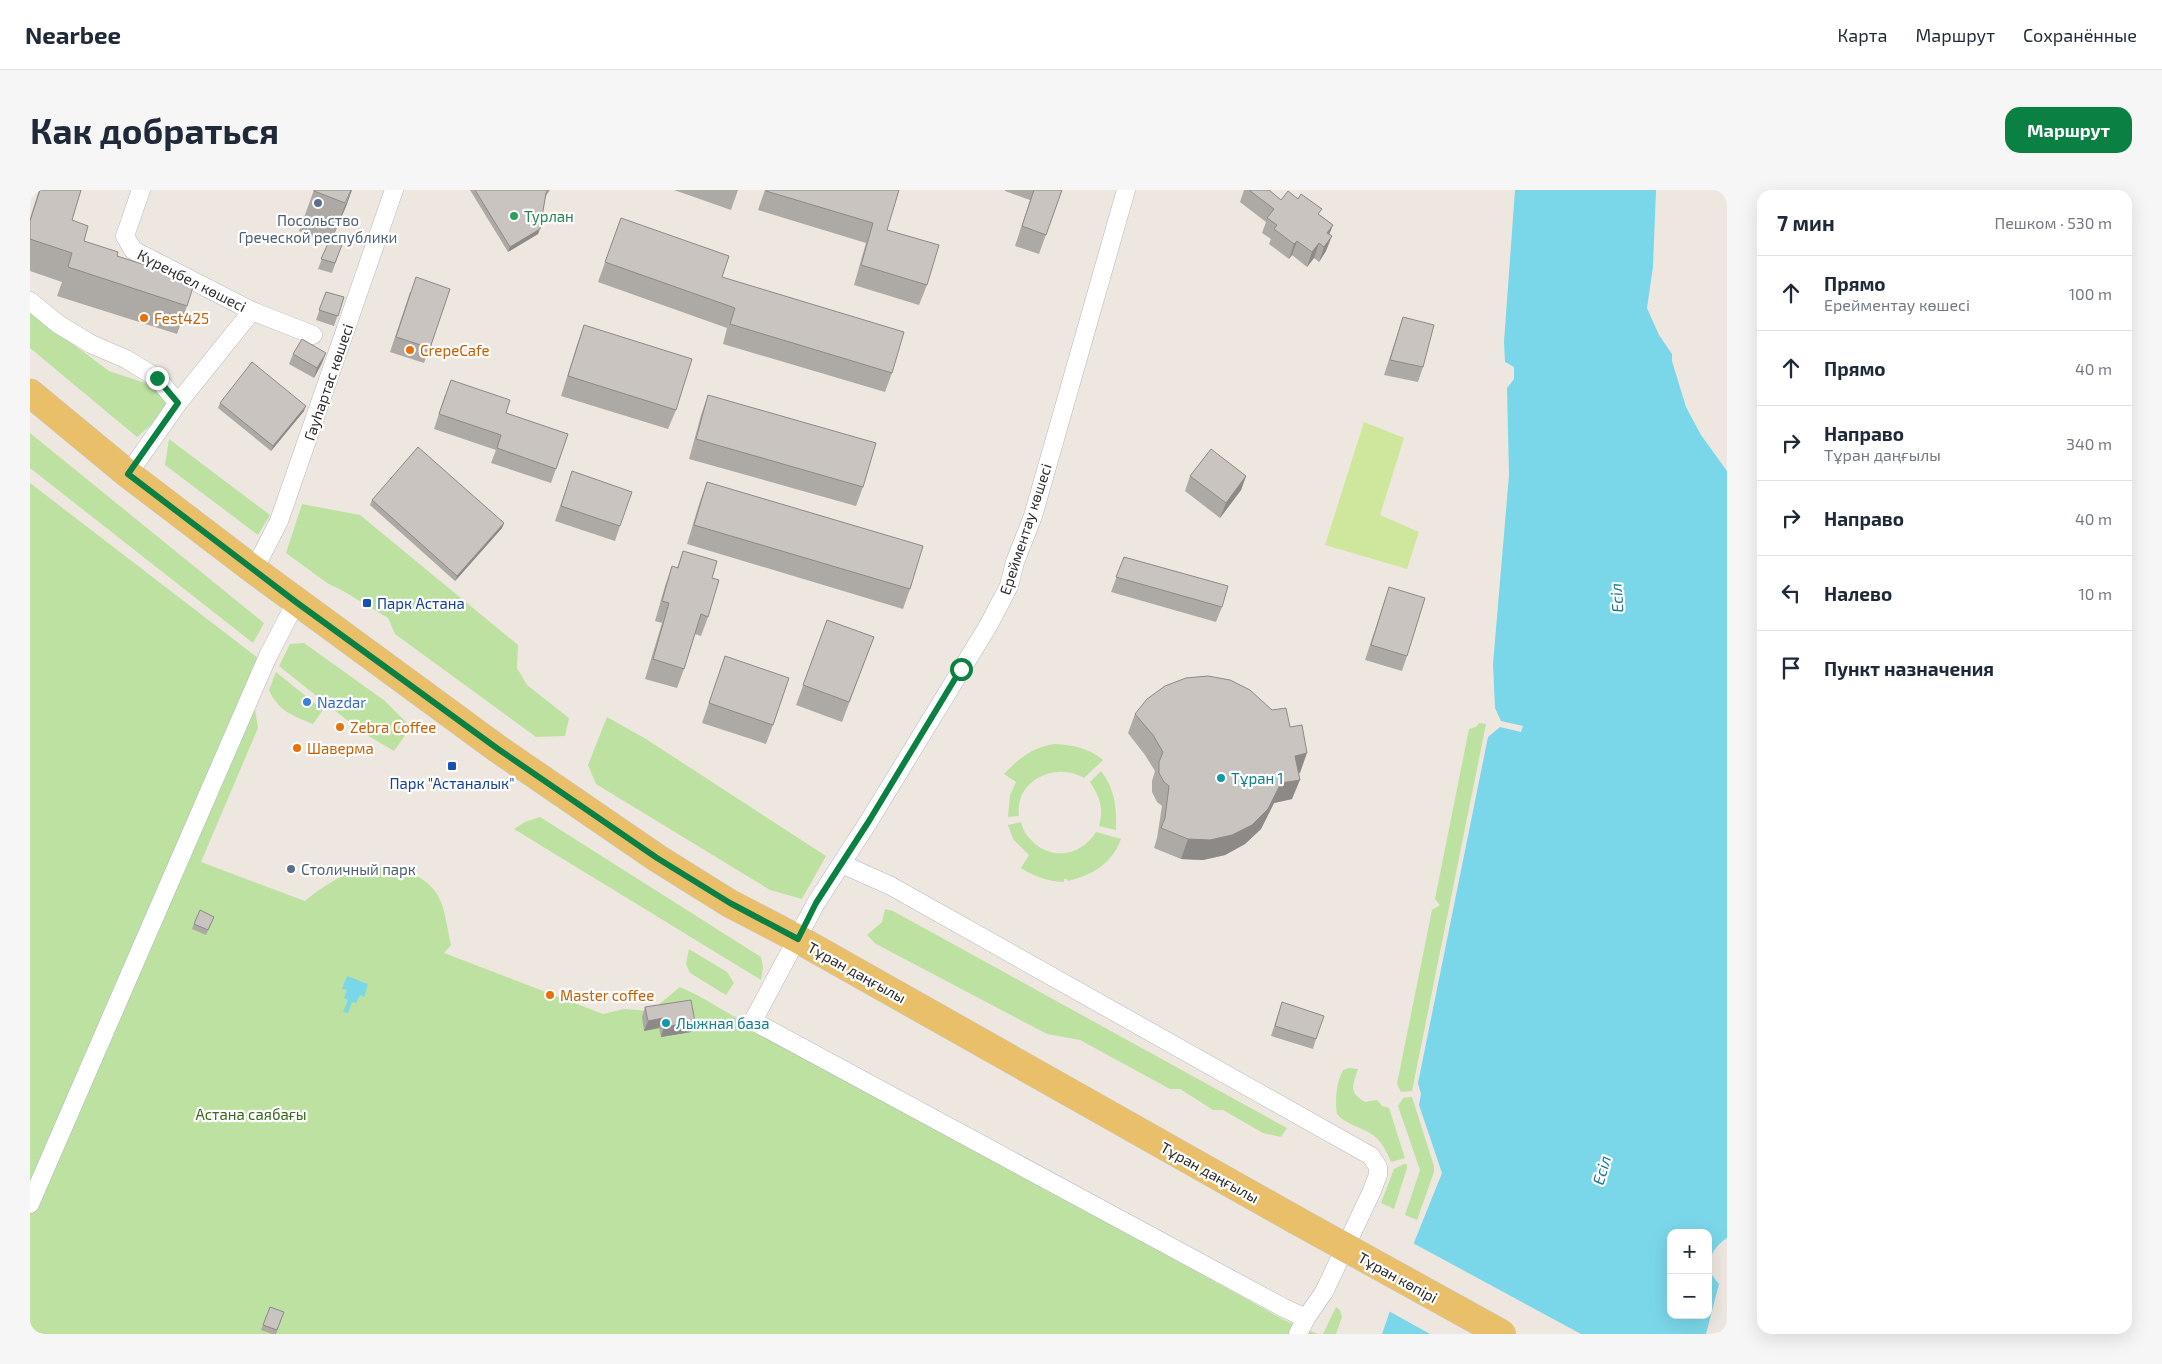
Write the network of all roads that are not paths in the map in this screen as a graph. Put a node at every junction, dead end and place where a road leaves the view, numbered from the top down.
1 (142, 190) edge
2 (394, 190) edge
3 (1126, 190) edge
4 (30, 300) edge
5 (252, 311) junction
6 (313, 335) dead end
7 (30, 393) edge
8 (178, 403) junction
9 (128, 474) junction
10 (254, 570) junction
11 (296, 602) junction
12 (842, 864) junction
13 (798, 939) junction
14 (34, 1190) edge
15 (30, 1204) edge
16 (1294, 1219) joint
17 (1306, 1318) junction
18 (1298, 1334) edge
19 (1502, 1334) edge

1 - 5 street, Күреңбел көшесі
2 - 10 street, Гауhартас көшесі
3 - 12 street, Ерейментау көшесі
4 - 8 street
5 - 6 street, Күреңбел көшесі
5 - 8 street
7 - 9 main road, Тұран даңғылы
8 - 9 street
9 - 10 main road, Тұран даңғылы
10 - 11 main road, Тұран даңғылы
11 - 13 main road, Тұран даңғылы
11 - 14 street
12 - 13 street, Ерейментау көшесі
12 - 17 street
13 - 16 main road, Тұран даңғылы
13 - 17 street, Ерейментау көшесі
14 - 15 street
16 - 19 main road, Тұран көпірі, bridge
17 - 18 street

